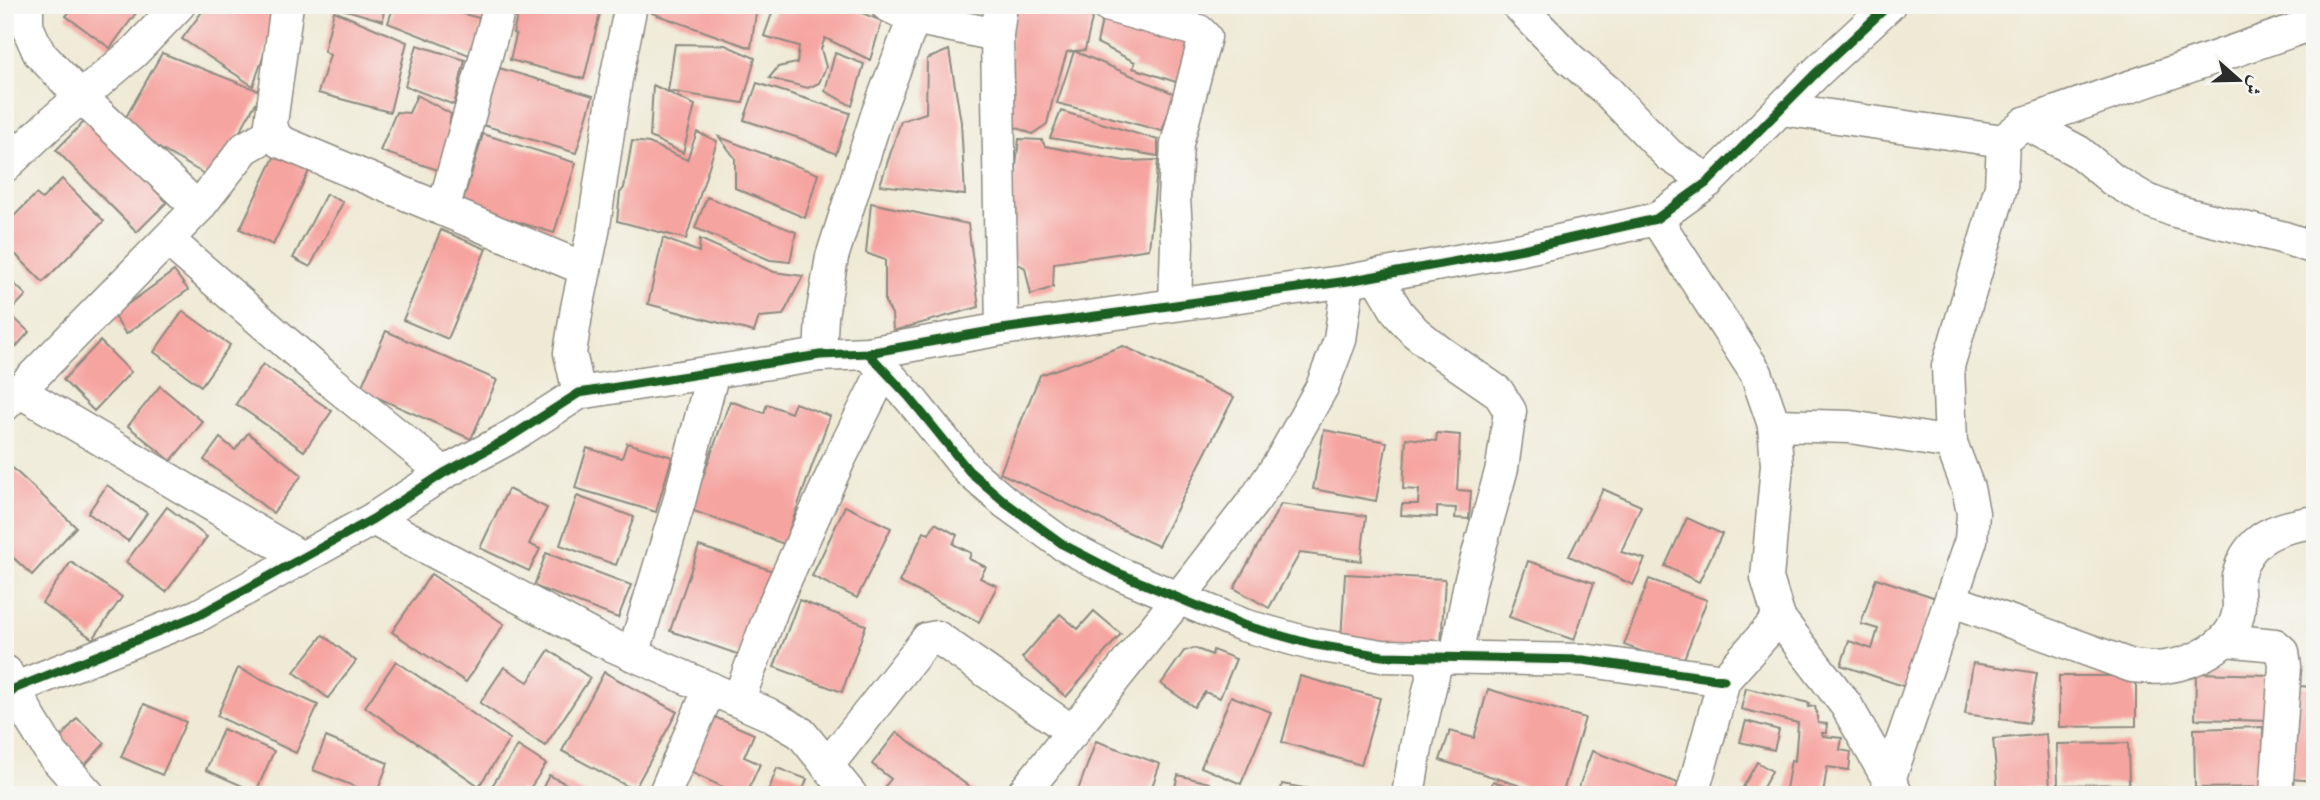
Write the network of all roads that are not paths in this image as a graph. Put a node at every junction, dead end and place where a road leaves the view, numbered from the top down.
1 (27, 5) edge
2 (179, 5) edge
3 (287, 5) edge
4 (500, 5) edge
5 (631, 5) edge
6 (1106, 5) edge
7 (1518, 5) edge
8 (1889, 5) edge
9 (901, 11) edge
10 (999, 20) edge
11 (2315, 23) edge
12 (81, 97) junction
13 (1782, 109) junction
14 (272, 132) junction
15 (2014, 132) junction
16 (5, 166) edge
17 (1709, 181) junction
18 (198, 208) junction
19 (443, 210) junction
20 (1656, 219) junction
21 (168, 240) junction
22 (2315, 248) edge
23 (585, 269) junction
24 (1362, 278) junction
25 (1175, 304) junction
26 (1002, 329) junction
27 (820, 355) junction
28 (876, 362) junction
29 (713, 372) junction
30 (579, 393) junction
31 (12, 398) edge
32 (1774, 425) junction
33 (1951, 443) junction
34 (444, 473) junction
35 (373, 519) junction
36 (2315, 522) edge
37 (302, 558) junction
38 (1178, 599) junction
39 (1951, 600) junction
40 (1779, 618) junction
41 (2226, 640) junction
42 (633, 655) junction
43 (1447, 658) junction
44 (1724, 680) junction
45 (9, 686) edge
46 (724, 694) junction
47 (1073, 732) junction
48 (827, 766) junction
49 (1893, 787) edge
50 (1034, 790) edge
51 (89, 795) edge
52 (664, 795) edge
53 (850, 795) edge
54 (1408, 795) edge
55 (1692, 795) edge
56 (2276, 795) edge

1 - 12 street
2 - 12 street
3 - 14 street
4 - 19 street
5 - 23 street
6 - 25 street
7 - 17 street
8 - 13 street
9 - 10 street
9 - 27 street
10 - 26 street
11 - 15 street
12 - 16 street
12 - 18 street
13 - 15 street
13 - 17 street
14 - 18 street
14 - 19 street
15 - 22 street
15 - 33 street
17 - 20 street
18 - 21 street
19 - 23 street
20 - 24 street
20 - 32 street
21 - 31 street
21 - 34 street
23 - 30 street
24 - 25 street
24 - 38 street
24 - 43 street
25 - 26 street
26 - 28 street
27 - 28 street
27 - 29 street
28 - 38 street
28 - 46 street
29 - 30 street
29 - 42 street
30 - 34 street
31 - 37 street
32 - 33 street
32 - 40 street
33 - 39 street
34 - 35 street
35 - 37 street
35 - 42 street
36 - 41 street
37 - 45 street
38 - 43 street
38 - 47 street
39 - 41 street
39 - 49 street
40 - 44 street
40 - 49 street
41 - 56 street
42 - 46 street
43 - 44 street
43 - 54 street
44 - 55 street
45 - 51 street
46 - 48 street
46 - 52 street
47 - 48 street
47 - 50 street
48 - 53 street

